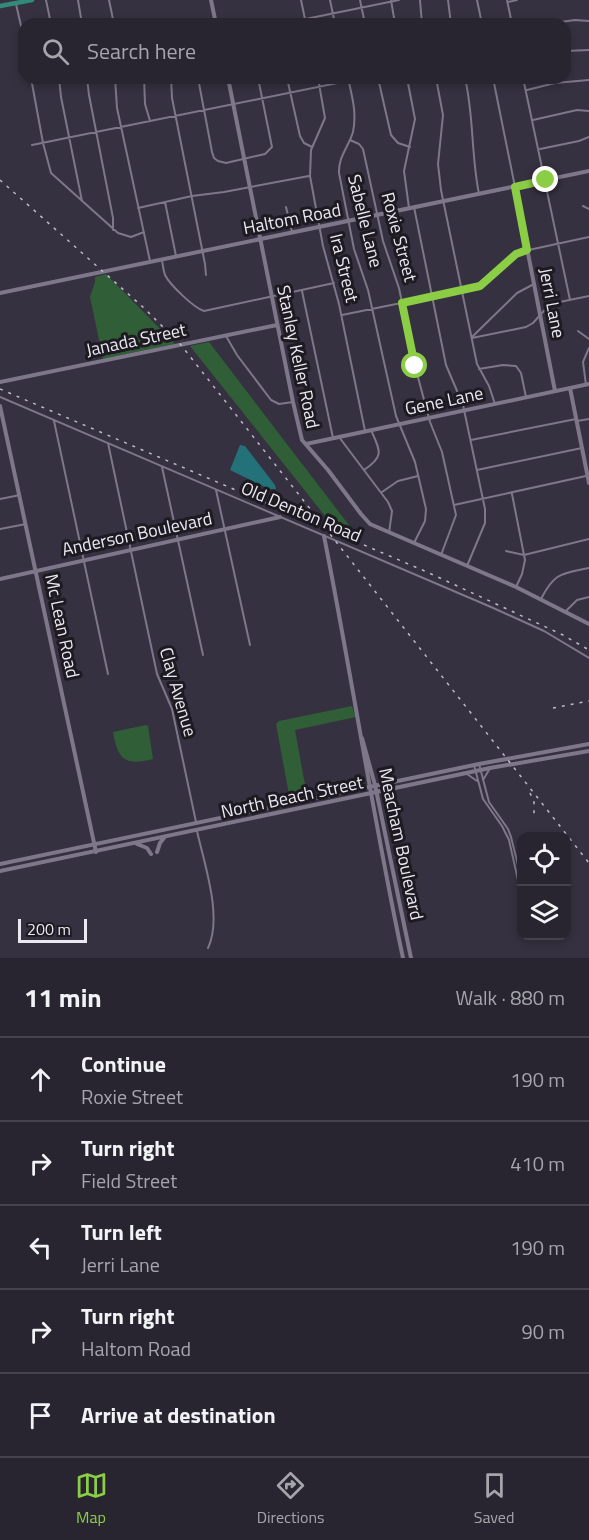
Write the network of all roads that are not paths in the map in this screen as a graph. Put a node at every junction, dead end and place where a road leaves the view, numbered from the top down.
1 (30, 0) edge
2 (46, 0) edge
3 (78, 0) edge
4 (109, 0) edge
5 (212, 0) edge
6 (301, 0) edge
7 (330, 0) edge
8 (360, 0) edge
9 (399, 0) edge
10 (420, 0) edge
11 (448, 0) edge
12 (477, 0) edge
13 (517, 0) edge
14 (391, 1) edge
15 (507, 1) edge
16 (16, 3) junction
17 (0, 6) edge
18 (362, 7) junction
19 (333, 13) junction
20 (19, 18) edge
21 (50, 18) edge
22 (81, 18) edge
23 (113, 18) edge
24 (215, 18) edge
25 (305, 18) edge
26 (310, 18) edge
27 (334, 18) edge
28 (364, 18) edge
29 (394, 18) edge
30 (422, 18) edge
31 (450, 18) edge
32 (481, 18) edge
33 (511, 18) edge
34 (571, 21) edge
35 (589, 21) edge
36 (589, 50) edge
37 (571, 51) edge
38 (589, 80) edge
39 (571, 82) edge
40 (32, 84) edge
41 (60, 84) edge
42 (88, 84) edge
43 (115, 84) edge
44 (144, 84) edge
45 (172, 84) edge
46 (199, 84) edge
47 (229, 84) edge
48 (259, 84) edge
49 (289, 84) edge
50 (328, 84) edge
51 (349, 84) edge
52 (379, 84) edge
53 (408, 84) edge
54 (437, 84) edge
55 (466, 84) edge
56 (495, 84) edge
57 (524, 84) edge
58 (555, 84) edge
59 (320, 86) junction
60 (526, 90) junction
61 (291, 92) junction
62 (263, 99) junction
63 (233, 104) junction
64 (204, 110) junction
65 (589, 111) edge
66 (176, 116) junction
67 (532, 120) junction
68 (150, 121) junction
69 (122, 127) junction
70 (96, 132) junction
71 (70, 137) junction
72 (589, 137) edge
73 (350, 140) junction
74 (43, 143) junction
75 (32, 145) dead end
76 (312, 147) junction
77 (410, 147) junction
78 (538, 149) junction
79 (244, 159) junction
80 (589, 171) edge
81 (310, 176) junction
82 (546, 180) junction
83 (250, 187) junction
84 (515, 187) junction
85 (479, 194) junction
86 (192, 196) junction
87 (82, 201) junction
88 (444, 201) junction
89 (165, 202) junction
90 (583, 206) dead end
91 (286, 207) dead end
92 (138, 208) junction
93 (411, 208) junction
94 (589, 209) edge
95 (377, 215) junction
96 (348, 221) junction
97 (320, 227) junction
98 (113, 230) junction
99 (144, 232) junction
100 (292, 232) junction
101 (589, 237) edge
102 (260, 239) junction
103 (559, 244) junction
104 (527, 250) junction
105 (202, 251) junction
106 (176, 256) junction
107 (162, 260) junction
108 (150, 262) junction
109 (206, 276) dead end
110 (334, 283) junction
111 (534, 284) junction
112 (302, 290) junction
113 (462, 290) junction
114 (0, 293) edge
115 (431, 296) junction
116 (589, 296) edge
117 (271, 297) junction
118 (570, 300) junction
119 (402, 303) junction
120 (372, 309) junction
121 (540, 313) junction
122 (342, 315) junction
123 (277, 325) junction
124 (578, 331) dead end
125 (226, 336) junction
126 (472, 338) junction
127 (589, 339) edge
128 (589, 348) edge
129 (479, 369) junction
130 (0, 382) edge
131 (588, 384) edge
132 (570, 388) junction
133 (555, 391) junction
134 (0, 397) edge
135 (526, 397) junction
136 (293, 402) junction
137 (495, 404) junction
138 (0, 406) edge
139 (464, 410) junction
140 (430, 418) junction
141 (589, 419) edge
142 (54, 420) junction
143 (576, 420) junction
144 (399, 424) junction
145 (370, 430) junction
146 (365, 431) junction
147 (339, 437) junction
148 (333, 438) junction
149 (471, 440) junction
150 (108, 443) junction
151 (306, 444) junction
152 (582, 448) junction
153 (586, 456) edge
154 (162, 466) junction
155 (364, 470) junction
156 (477, 470) junction
157 (418, 476) junction
158 (588, 476) edge
159 (589, 483) edge
160 (216, 490) junction
161 (382, 492) junction
162 (512, 493) junction
163 (20, 495) junction
164 (0, 499) edge
165 (483, 499) junction
166 (454, 505) junction
167 (280, 517) junction
168 (27, 524) junction
169 (0, 529) edge
170 (224, 530) junction
171 (389, 533) junction
172 (324, 536) junction
173 (589, 539) edge
174 (178, 540) junction
175 (414, 543) junction
176 (130, 550) junction
177 (506, 551) dead end
178 (441, 555) junction
179 (524, 555) junction
180 (83, 560) junction
181 (467, 566) junction
182 (589, 568) edge
183 (36, 570) junction
184 (0, 579) edge
185 (516, 587) junction
186 (589, 597) edge
187 (541, 599) junction
188 (566, 611) junction
189 (589, 624) edge
190 (250, 645) dead end
191 (203, 655) dead end
192 (589, 657) edge
193 (108, 674) dead end
194 (362, 737) junction
195 (589, 744) edge
196 (571, 748) junction
197 (589, 751) edge
198 (572, 754) junction
199 (476, 764) junction
200 (490, 768) junction
201 (442, 771) junction
202 (478, 771) junction
203 (464, 774) junction
204 (424, 775) junction
205 (444, 778) junction
206 (483, 780) junction
207 (477, 781) junction
208 (426, 782) junction
209 (375, 785) junction
210 (369, 787) junction
211 (387, 790) junction
212 (377, 793) junction
213 (370, 794) junction
214 (356, 797) junction
215 (312, 799) junction
216 (379, 804) junction
217 (313, 806) junction
218 (372, 806) junction
219 (196, 824) junction
220 (197, 830) junction
221 (165, 837) junction
222 (154, 840) junction
223 (148, 841) junction
224 (136, 843) junction
225 (95, 845) junction
226 (96, 852) junction
227 (517, 862) edge
228 (0, 864) edge
229 (0, 871) edge
230 (519, 886) edge
231 (406, 934) junction
232 (398, 935) junction
233 (208, 948) dead end
234 (403, 958) edge
235 (411, 958) edge

1 - 16 main road
2 - 21 street
3 - 22 street
4 - 23 street
5 - 24 main road
6 - 25 street
7 - 19 street
8 - 18 street
9 - 14 street
10 - 30 street
11 - 31 street
12 - 32 street
13 - 15 street
14 - 18 street
14 - 29 street
15 - 33 street
16 - 17 main road
16 - 20 street
18 - 19 street
18 - 28 street
19 - 26 street
19 - 27 street
34 - 35 street
36 - 37 street
38 - 39 street
40 - 74 street
41 - 71 street
42 - 70 street
43 - 69 street
44 - 68 street
45 - 66 street
46 - 64 street
47 - 63 main road, Stanley Keller Road
48 - 62 street
49 - 61 street
50 - 59 street
51 - 73 street, Sabelle Lane
52 - 77 street
53 - 77 street
54 - 88 street
55 - 85 street
56 - 84 street, Jerri Lane
57 - 60 street
58 - 60 street
59 - 61 street
59 - 76 street, Ira Street
60 - 67 street
61 - 62 street
61 - 76 street
62 - 63 street
62 - 79 street
63 - 64 street
63 - 79 main road, Stanley Keller Road
64 - 66 street
64 - 79 street
65 - 67 street
66 - 68 street
66 - 86 street
67 - 78 street
68 - 69 street
69 - 70 street
69 - 92 street
70 - 71 street
70 - 98 street
71 - 74 street
71 - 87 street
72 - 78 street
73 - 95 street, Roxie Street
73 - 96 street, Sabelle Lane
74 - 75 street
74 - 87 street
76 - 81 street, Ira Street
77 - 93 street
78 - 82 street
79 - 83 main road, Stanley Keller Road
80 - 82 main road, Haltom Road
81 - 83 street
81 - 97 street, Ira Street
82 - 84 main road, Haltom Road
82 - 103 street
83 - 86 street
83 - 102 main road, Stanley Keller Road
84 - 85 main road, Haltom Road
84 - 104 main road, Jerri Lane
85 - 88 main road, Haltom Road
86 - 89 street
86 - 105 street
87 - 98 street
88 - 93 main road, Haltom Road
88 - 113 street
89 - 92 street
89 - 106 street
90 - 94 street
91 - 100 street
92 - 99 street
93 - 95 main road, Haltom Road
93 - 115 street
95 - 96 main road, Haltom Road
95 - 119 street, Roxie Street
96 - 97 main road, Haltom Road
96 - 120 street, Sabelle Lane
97 - 100 main road, Haltom Road
97 - 110 street, Ira Street
98 - 99 street
99 - 108 street
100 - 102 main road, Haltom Road
101 - 103 street
102 - 105 main road, Haltom Road
102 - 117 main road, Stanley Keller Road
103 - 104 street
103 - 118 street
104 - 111 main road, Jerri Lane
104 - 113 street
105 - 106 main road, Haltom Road
105 - 109 street
106 - 107 main road, Haltom Road
107 - 108 main road, Haltom Road
107 - 117 street
108 - 114 main road, Haltom Road
110 - 112 street
110 - 122 street, Ira Street
111 - 121 main road, Jerri Lane
111 - 126 street
112 - 117 street
112 - 148 street
113 - 115 street
113 - 126 street
115 - 119 street
115 - 139 street
116 - 118 street
117 - 123 main road, Stanley Keller Road
118 - 121 street
119 - 120 street
119 - 140 street, Roxie Street
120 - 122 street
120 - 144 street, Sabelle Lane
121 - 126 street
121 - 133 main road, Jerri Lane
122 - 146 street, Ira Street
123 - 125 main road, Janada Street
123 - 136 main road, Stanley Keller Road
124 - 127 street
125 - 130 main road, Janada Street
125 - 136 street
126 - 129 street
128 - 131 street
129 - 135 street
129 - 137 street
131 - 132 main road, Gene Lane
132 - 133 main road, Gene Lane
132 - 143 main road
133 - 135 main road, Gene Lane
134 - 142 street, Old Denton Road
135 - 137 main road, Gene Lane
136 - 151 main road, Stanley Keller Road
137 - 139 main road, Gene Lane
138 - 163 main road, Mc Lean Road
139 - 140 main road, Gene Lane
139 - 149 street
140 - 144 main road, Gene Lane
140 - 166 street, Roxie Street
141 - 143 street
142 - 150 street, Old Denton Road
142 - 180 street
143 - 149 street
143 - 152 main road
144 - 145 main road, Gene Lane
144 - 157 street, Sabelle Lane
145 - 146 main road, Gene Lane
145 - 155 street
146 - 147 main road, Gene Lane
147 - 148 main road, Gene Lane
147 - 155 street
148 - 151 main road, Gene Lane
149 - 156 street
150 - 154 street, Old Denton Road
150 - 176 street, Clay Avenue
151 - 171 main road, Stanley Keller Road
152 - 153 main road
152 - 156 street
153 - 158 main road
154 - 160 street, Old Denton Road
154 - 174 street
155 - 161 street
156 - 165 street
157 - 161 street
157 - 175 street, Sabelle Lane
158 - 159 main road
158 - 162 street
160 - 167 street, Old Denton Road
160 - 170 street
161 - 171 street
162 - 165 street
162 - 179 street
163 - 164 street
163 - 168 main road, Mc Lean Road
165 - 166 street
165 - 181 street
166 - 178 street, Roxie Street
167 - 170 main road, Anderson Boulevard
167 - 172 street, Old Denton Road
168 - 169 street
168 - 183 main road, Mc Lean Road
170 - 174 main road, Anderson Boulevard
170 - 190 street
171 - 175 main road, Stanley Keller Road
172 - 192 street, Old Denton Road
172 - 194 main road, Meacham Boulevard
173 - 179 street
174 - 176 main road, Anderson Boulevard
174 - 191 street
175 - 178 main road, Stanley Keller Road
176 - 180 main road, Anderson Boulevard
176 - 219 street, Clay Avenue
177 - 179 street
178 - 181 main road, Stanley Keller Road
179 - 185 street
180 - 183 main road, Anderson Boulevard
180 - 193 street
181 - 185 main road, Stanley Keller Road
182 - 187 street
183 - 184 main road, Anderson Boulevard
183 - 225 main road, Mc Lean Road
185 - 187 main road, Stanley Keller Road
186 - 188 street
187 - 188 main road, Stanley Keller Road
188 - 189 main road, Stanley Keller Road
194 - 209 main road, Meacham Boulevard
194 - 210 main road, Meacham Boulevard
195 - 196 main road, North Beach Street
196 - 198 main road
196 - 199 main road, North Beach Street
197 - 198 main road, North Beach Street
198 - 200 main road, North Beach Street
199 - 201 main road, North Beach Street
199 - 202 street
200 - 202 main road, North Beach Street
200 - 206 street
201 - 204 main road, North Beach Street
201 - 205 main road
202 - 203 main road, North Beach Street
202 - 206 street
202 - 207 street
203 - 205 main road, North Beach Street
203 - 207 street
204 - 208 main road
204 - 209 main road, North Beach Street
205 - 208 main road, North Beach Street
206 - 227 street
207 - 230 street
208 - 211 main road, North Beach Street
209 - 210 main road, North Beach Street
209 - 212 main road, Meacham Boulevard
210 - 213 main road, Meacham Boulevard
210 - 215 main road, North Beach Street
211 - 212 main road, North Beach Street
211 - 216 main road
212 - 213 main road, North Beach Street
212 - 216 main road, Meacham Boulevard
213 - 214 main road, North Beach Street
213 - 218 main road, Meacham Boulevard
214 - 217 main road, North Beach Street
214 - 218 main road
215 - 217 main road
215 - 219 main road, North Beach Street
216 - 231 main road, Meacham Boulevard
217 - 220 main road, North Beach Street
218 - 232 main road, Meacham Boulevard
219 - 220 street, Clay Avenue
219 - 225 main road, North Beach Street
220 - 221 main road, North Beach Street
220 - 233 street, Clay Avenue
221 - 222 main road, North Beach Street
221 - 222 main road
222 - 223 main road, North Beach Street
223 - 224 main road, North Beach Street
223 - 224 main road
224 - 226 main road, North Beach Street
225 - 226 main road, Mc Lean Road
225 - 228 main road, North Beach Street
226 - 229 main road, North Beach Street
231 - 232 main road
231 - 235 main road, Meacham Boulevard
232 - 234 main road, Meacham Boulevard

